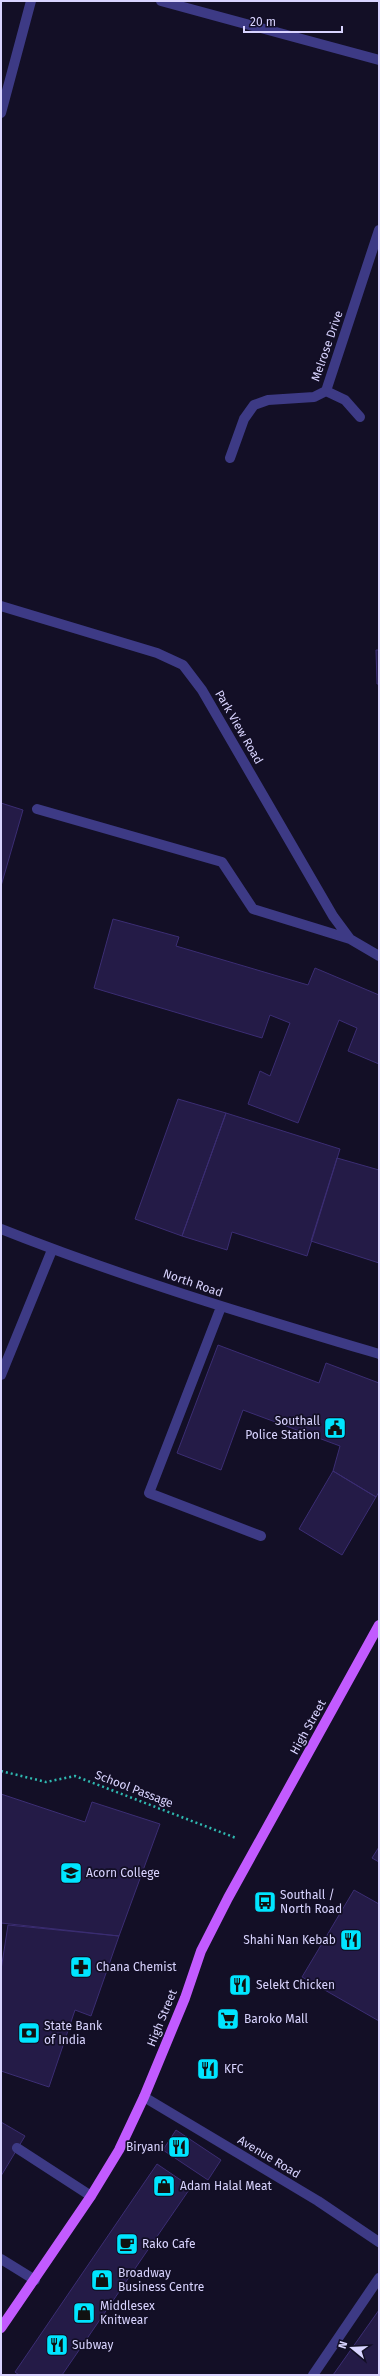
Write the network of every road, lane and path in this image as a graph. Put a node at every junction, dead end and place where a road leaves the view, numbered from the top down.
1 (31, 1) edge
2 (161, 1) edge
3 (379, 60) edge
4 (1, 113) edge
5 (379, 230) edge
6 (326, 391) junction
7 (360, 417) dead end
8 (230, 458) dead end
9 (1, 606) edge
10 (37, 809) dead end
11 (350, 939) junction
12 (379, 956) edge
13 (1, 1229) edge
14 (52, 1250) junction
15 (221, 1307) junction
16 (379, 1354) edge
17 (1, 1375) edge
18 (261, 1536) dead end
19 (379, 1625) edge
20 (1, 1771) edge
21 (258, 1846) junction
22 (144, 2096) junction
23 (17, 2148) dead end
24 (91, 2196) junction
25 (379, 2242) edge
26 (1, 2259) edge
27 (379, 2278) edge
28 (35, 2280) junction
29 (1, 2328) edge
30 (313, 2375) edge

1 - 4 street
2 - 3 street
5 - 6 street, Melrose Drive
6 - 7 street
6 - 8 street, Melrose Drive
9 - 11 street, Park View Road
10 - 11 street
11 - 12 street, Park View Road
13 - 14 street, North Road
14 - 15 street, North Road
14 - 17 street
15 - 16 street, North Road
15 - 18 street
19 - 21 main road, High Street
20 - 21 path, School Passage
21 - 22 main road, High Street
22 - 24 main road, High Street
22 - 25 street, Avenue Road
23 - 24 street
24 - 28 main road, High Street
26 - 28 street
27 - 30 street
28 - 29 main road, High Street

